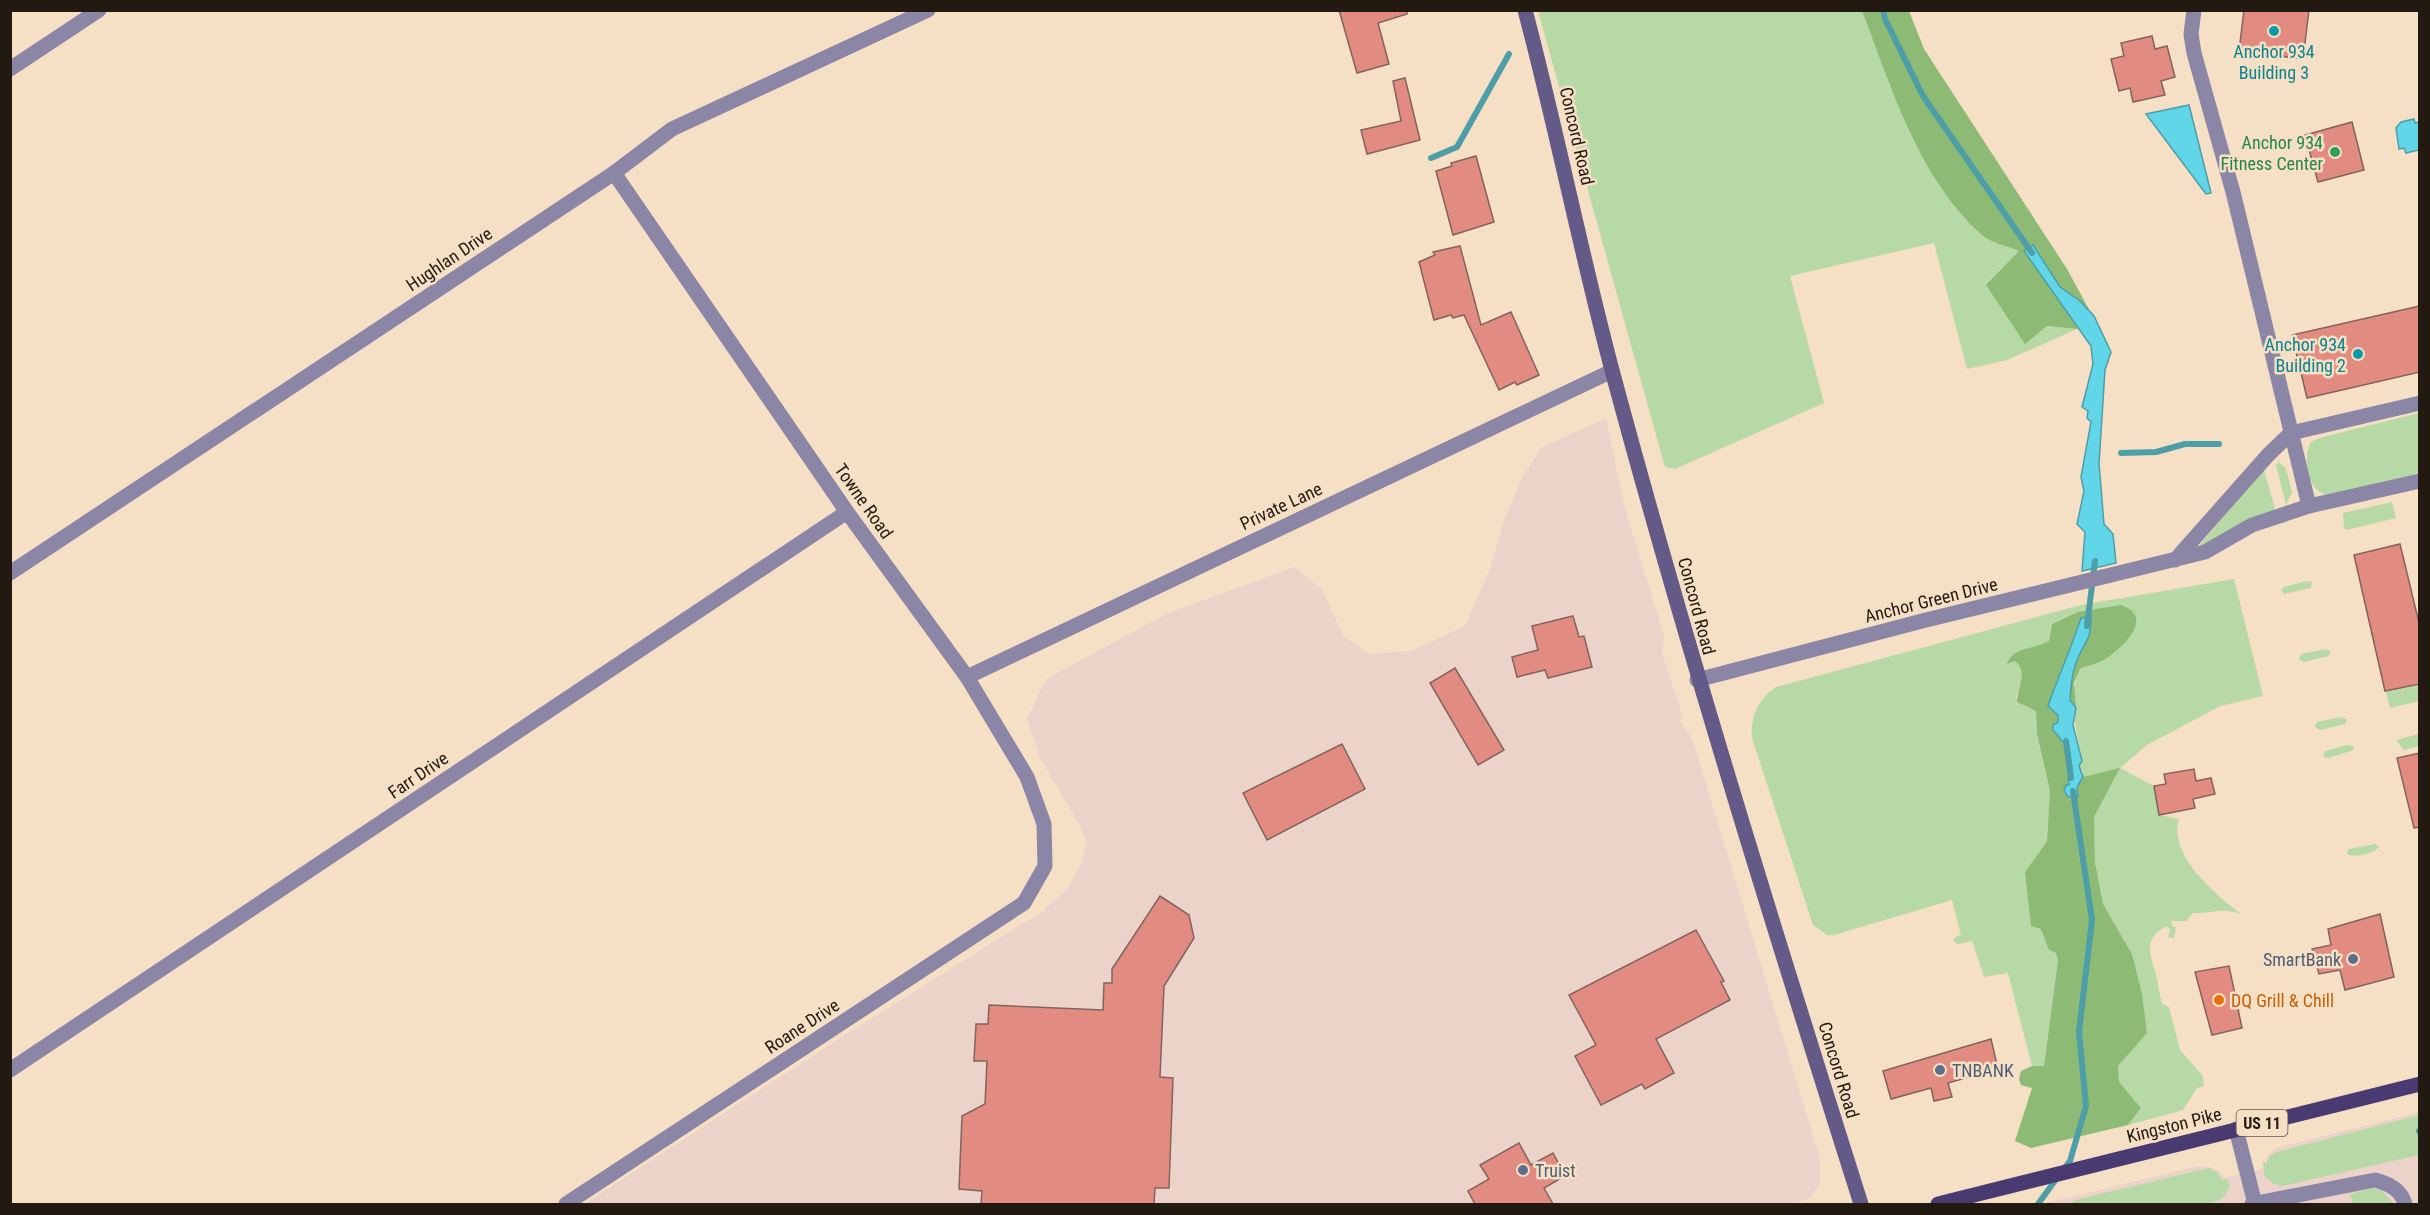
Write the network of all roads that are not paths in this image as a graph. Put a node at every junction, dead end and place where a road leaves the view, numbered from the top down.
1 (99, 10) edge
2 (928, 10) edge
3 (1526, 10) edge
4 (2194, 10) edge
5 (10, 69) edge
6 (614, 173) junction
7 (1612, 371) junction
8 (2420, 403) edge
9 (2291, 433) junction
10 (2412, 482) edge
11 (2420, 494) edge
12 (2309, 506) junction
13 (847, 512) junction
14 (2175, 560) junction
15 (10, 573) edge
16 (967, 676) junction
17 (1697, 680) junction
18 (1045, 866) joint
19 (10, 1070) edge
20 (2420, 1084) edge
21 (2236, 1129) junction
22 (566, 1204) edge
23 (1861, 1204) edge
24 (1938, 1204) edge
25 (2253, 1204) edge
26 (2405, 1204) edge

1 - 5 street
2 - 6 street, Hughlan Drive
3 - 7 street, Concord Road
4 - 9 street
6 - 13 street, Towne Road
6 - 15 street, Hughlan Drive
7 - 16 street, Private Lane
7 - 17 street, Concord Road
8 - 9 street
9 - 12 street
9 - 14 street
10 - 11 street
10 - 12 street, Anchor Green Drive
12 - 14 street, Anchor Green Drive
13 - 16 street, Towne Road
13 - 19 street, Farr Drive
14 - 17 street, Anchor Green Drive
16 - 18 street, Towne Road
17 - 23 street, Concord Road
18 - 22 street, Roane Drive
20 - 21 main road, Kingston Pike / US 11
21 - 24 main road, Kingston Pike / US 11
21 - 25 street
25 - 26 street

